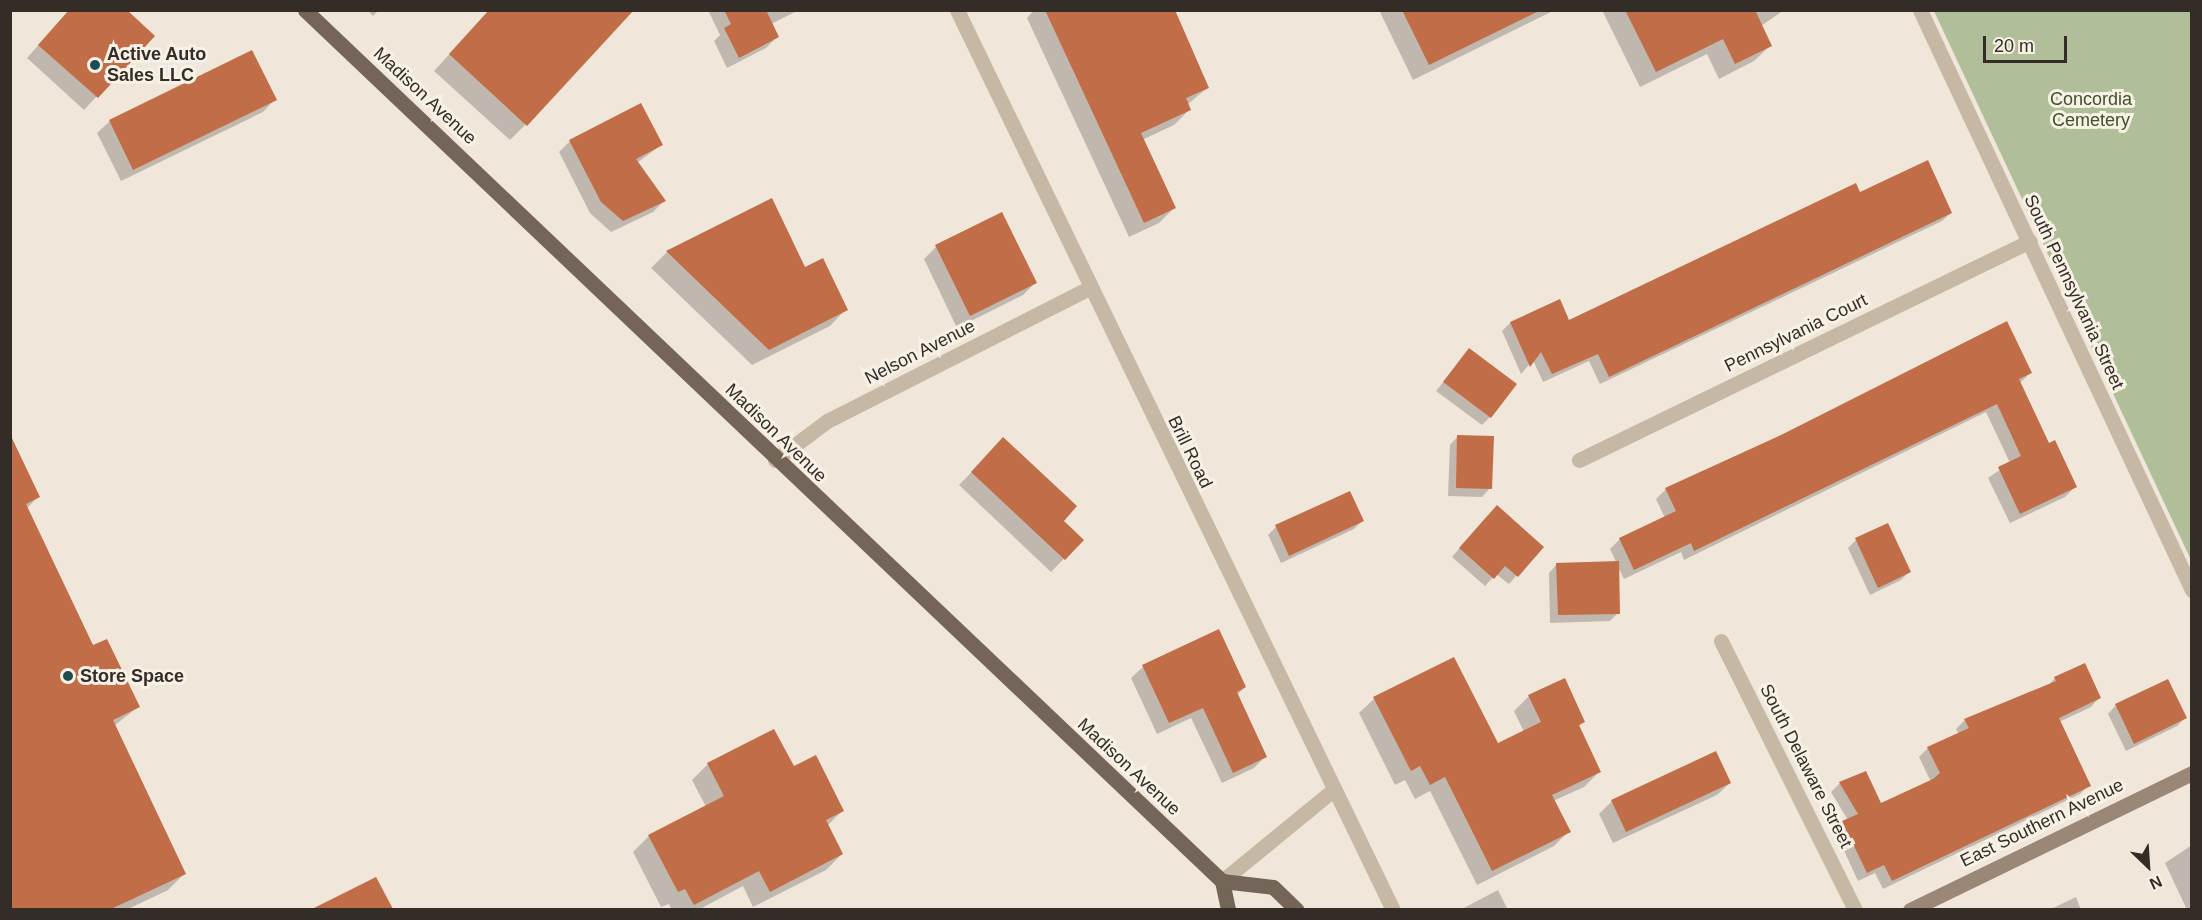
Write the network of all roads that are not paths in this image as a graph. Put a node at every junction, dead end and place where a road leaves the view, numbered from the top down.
1 (305, 10) edge
2 (957, 10) edge
3 (1920, 10) edge
4 (2030, 241) junction
5 (1089, 288) junction
6 (775, 460) junction
7 (1580, 460) dead end
8 (2192, 590) edge
9 (1721, 641) dead end
10 (2192, 773) edge
11 (1333, 790) junction
12 (1222, 881) junction
13 (1228, 909) edge
14 (1297, 909) edge
15 (1393, 909) edge
16 (1855, 909) edge
17 (1910, 909) edge

1 - 6 main road, Madison Avenue
2 - 5 street, Brill Road
3 - 4 street, South Pennsylvania Street
4 - 7 street, Pennsylvania Court
4 - 8 street, South Pennsylvania Street
5 - 6 street, Nelson Avenue
5 - 11 street, Brill Road
6 - 12 main road, Madison Avenue
9 - 16 street, South Delaware Street
10 - 17 street, East Southern Avenue
11 - 12 street
11 - 15 street, Brill Road
12 - 13 main road
12 - 14 main road

